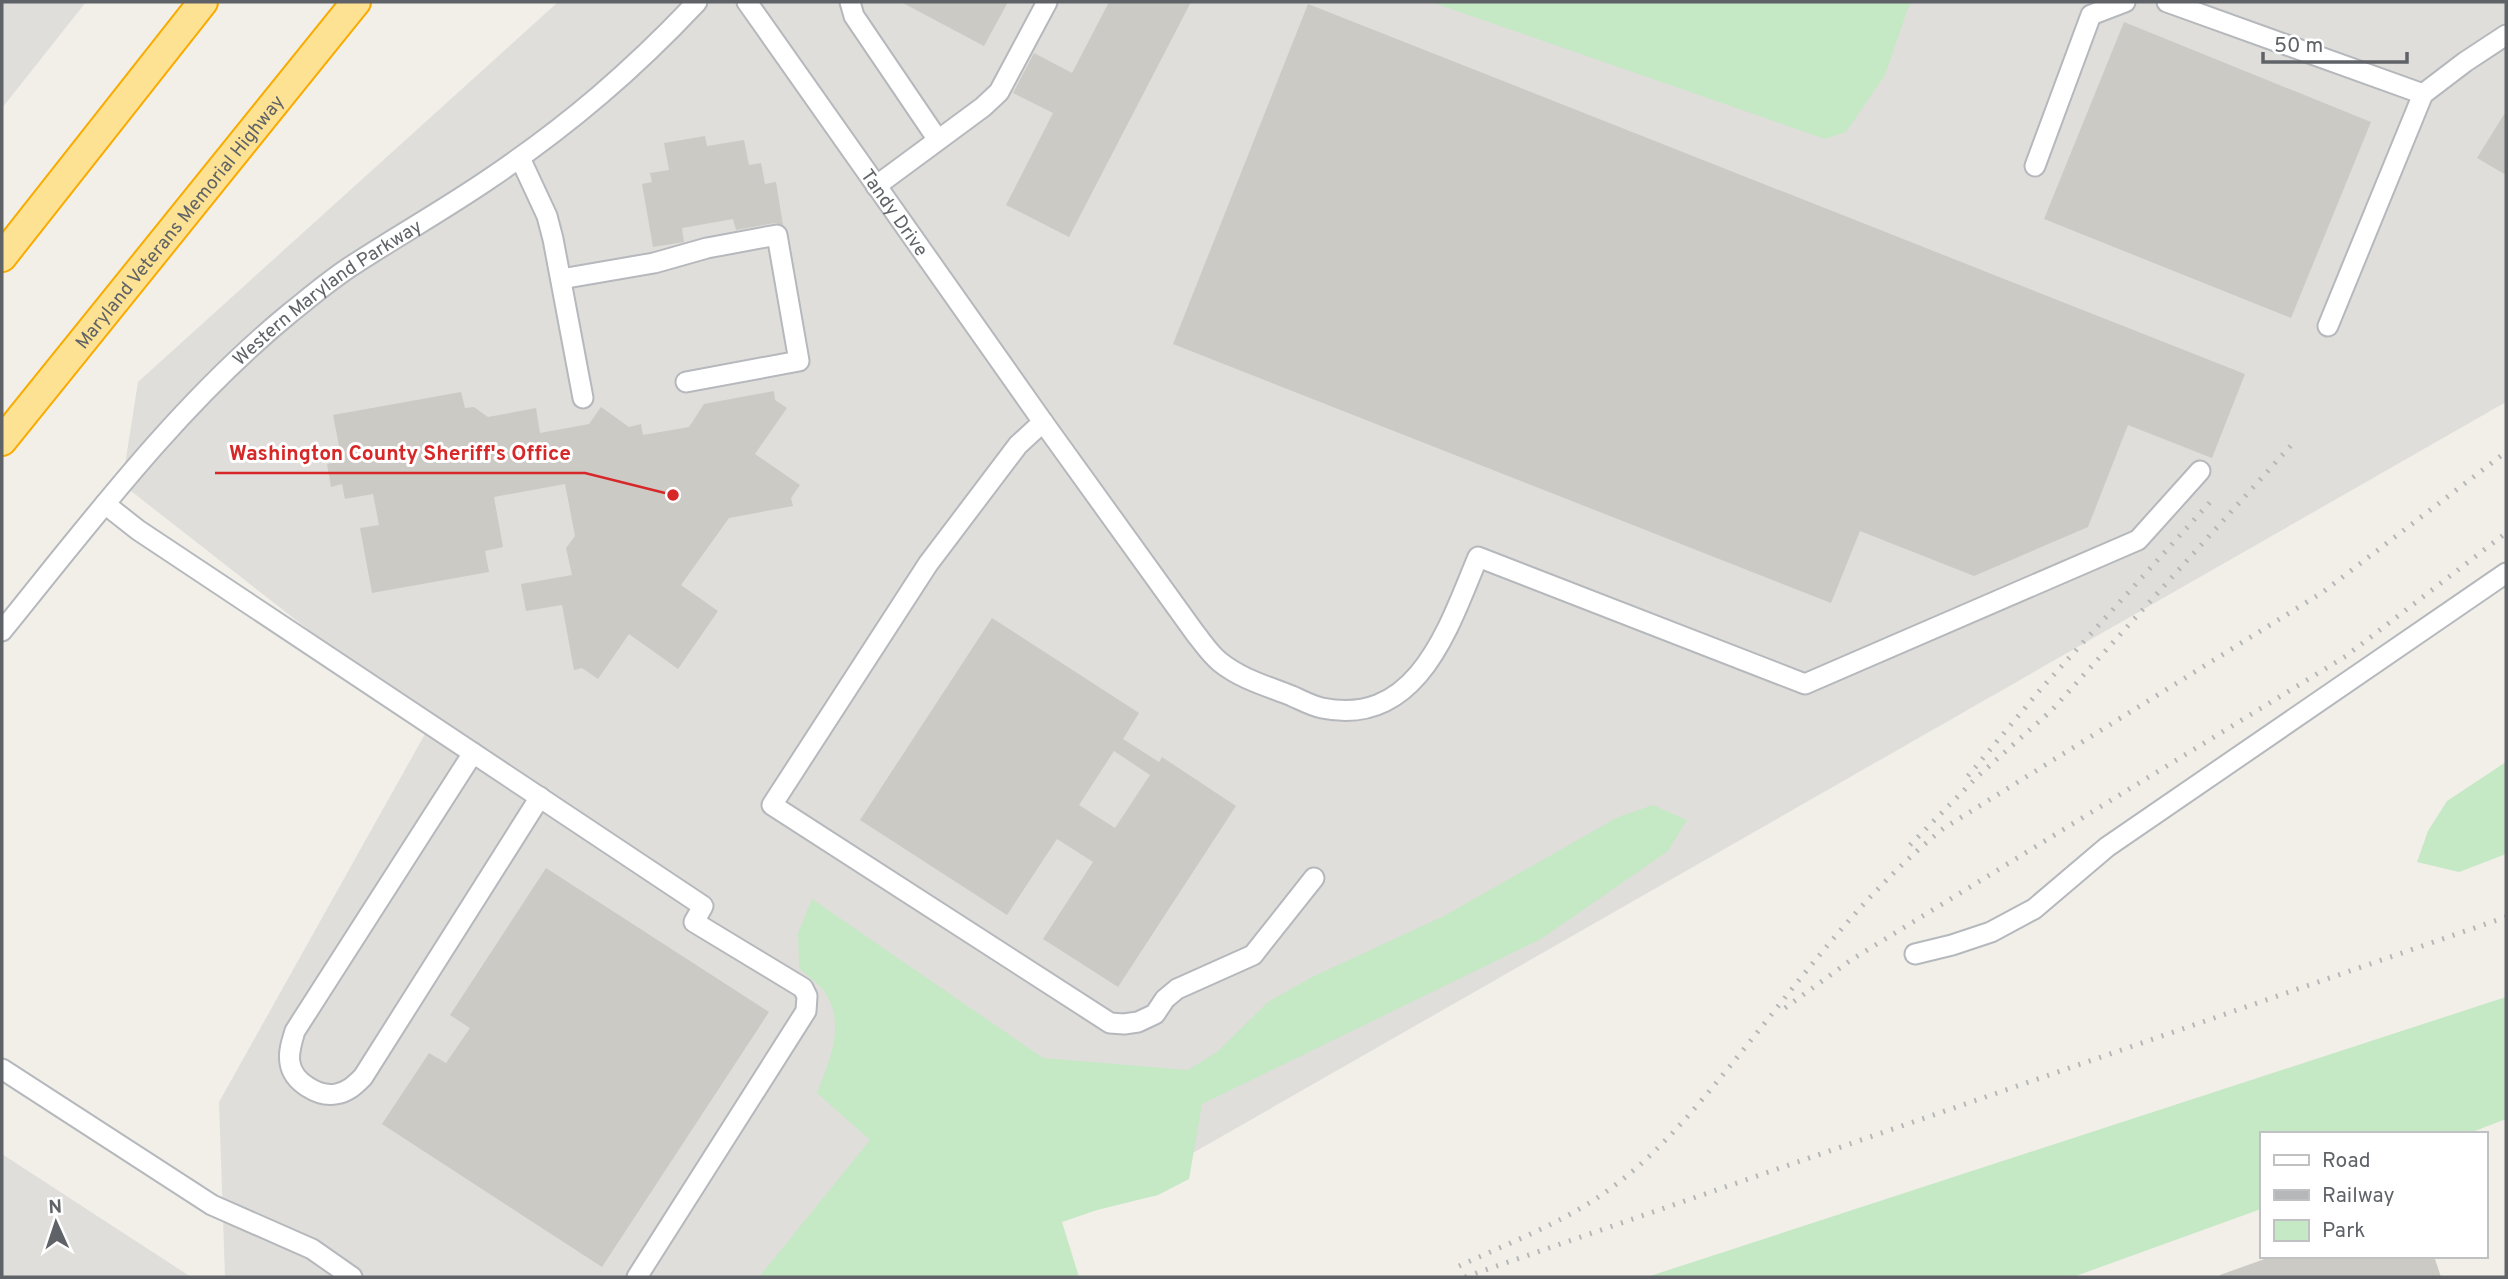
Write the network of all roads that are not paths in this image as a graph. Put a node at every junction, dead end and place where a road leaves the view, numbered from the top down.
1 (203, 2) edge
2 (356, 2) edge
3 (697, 2) edge
4 (747, 2) edge
5 (850, 2) edge
6 (1047, 2) edge
7 (2125, 2) edge
8 (2167, 2) edge
9 (2506, 35) edge
10 (2423, 94) junction
11 (938, 140) junction
12 (520, 158) junction
13 (2035, 166) dead end
14 (876, 186) junction
15 (2, 257) edge
16 (561, 279) junction
17 (2328, 326) dead end
18 (686, 382) dead end
19 (583, 398) dead end
20 (1043, 422) junction
21 (2, 441) edge
22 (2200, 471) dead end
23 (105, 504) junction
24 (2506, 573) edge
25 (2, 631) edge
26 (473, 753) junction
27 (540, 797) junction
28 (1314, 878) dead end
29 (1915, 954) dead end
30 (2, 1069) edge
31 (352, 1277) edge
32 (637, 1277) edge

1 - 15 highway
2 - 21 highway, Maryland Veterans Memorial Highway
3 - 12 street, Western Maryland Parkway
4 - 14 street, Tandy Drive
5 - 11 street
6 - 11 street
7 - 13 street
8 - 10 street
9 - 10 street
10 - 17 street
11 - 14 street
12 - 16 street
12 - 23 street, Western Maryland Parkway
14 - 20 street, Tandy Drive
16 - 18 street
16 - 19 street
20 - 22 street, Tandy Drive
20 - 28 street
23 - 25 street, Western Maryland Parkway
23 - 26 street
24 - 29 street
26 - 27 street
26 - 27 street
27 - 32 street
30 - 31 street

